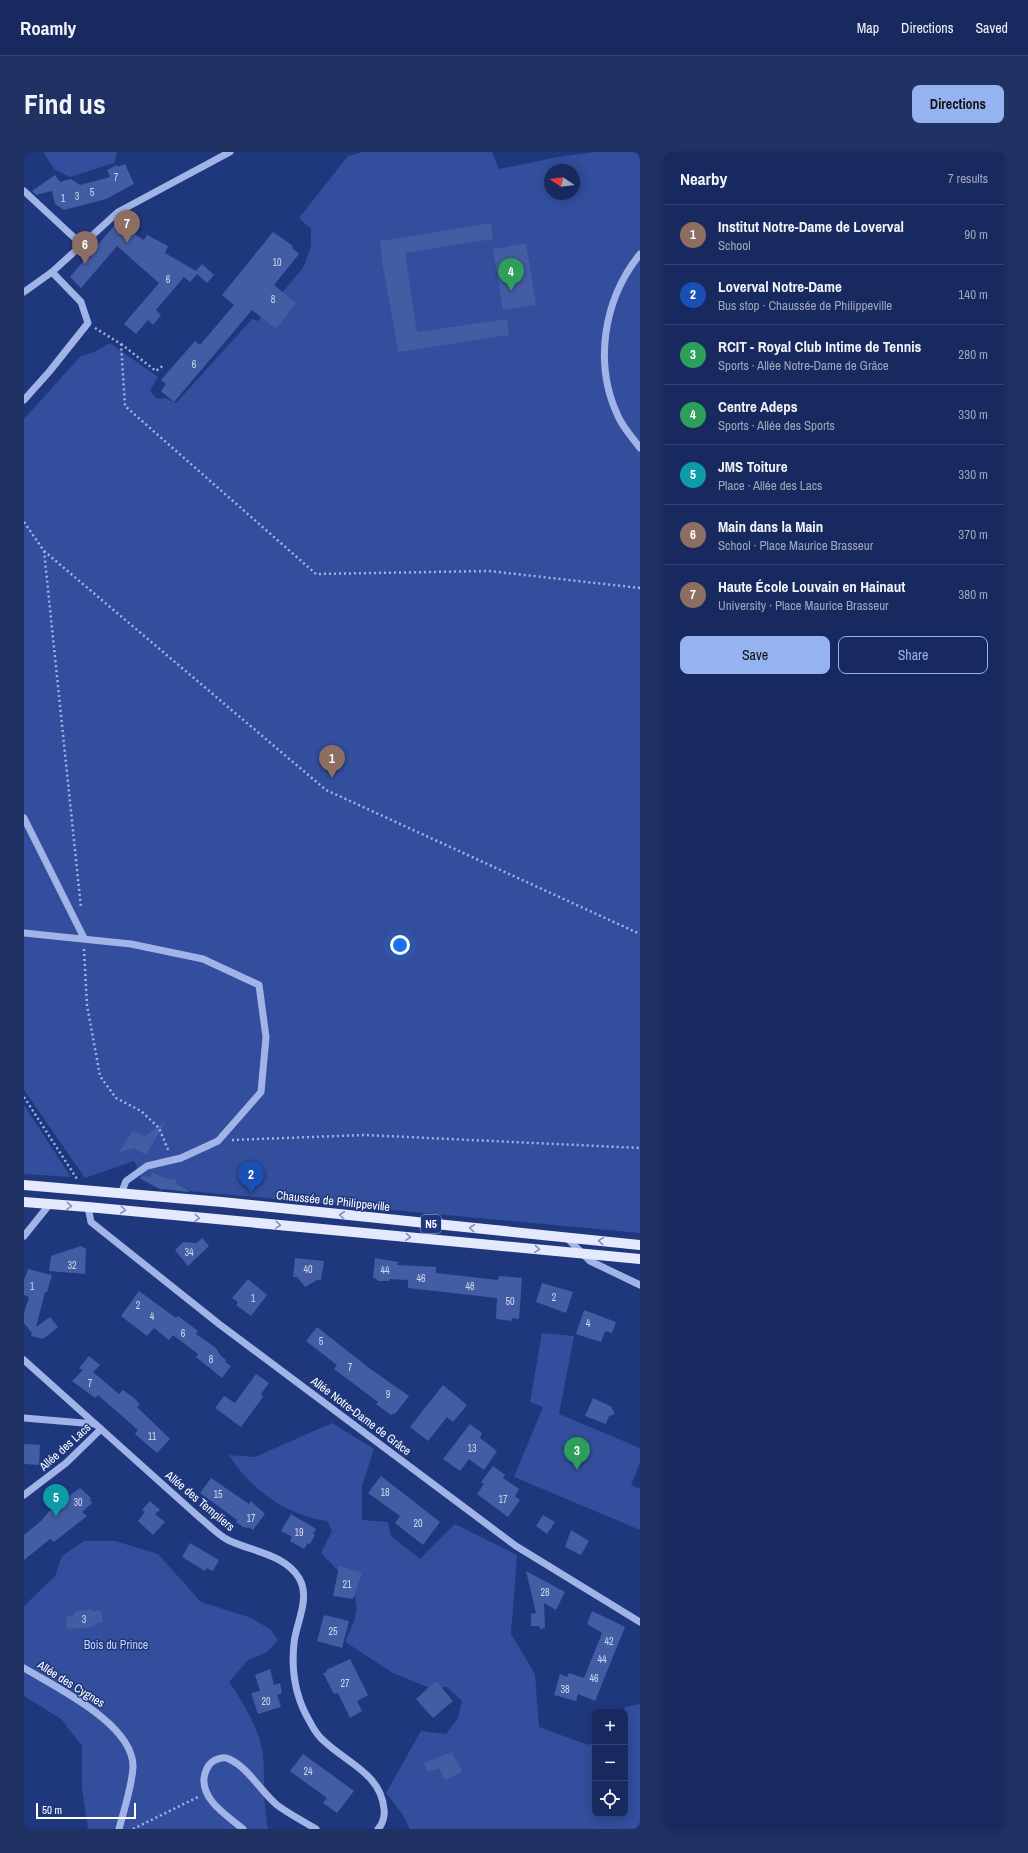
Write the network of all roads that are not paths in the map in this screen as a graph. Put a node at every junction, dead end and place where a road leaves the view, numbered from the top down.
1 (230, 152) edge
2 (24, 191) edge
3 (81, 244) junction
4 (640, 254) edge
5 (52, 272) junction
6 (24, 292) edge
7 (24, 400) edge
8 (640, 448) edge
9 (24, 818) edge
10 (24, 933) edge
11 (84, 938) junction
12 (24, 1185) edge
13 (51, 1188) junction
14 (88, 1191) junction
15 (122, 1194) junction
16 (24, 1202) edge
17 (49, 1204) junction
18 (88, 1206) junction
19 (24, 1236) edge
20 (567, 1238) junction
21 (640, 1245) edge
22 (581, 1253) junction
23 (640, 1259) edge
24 (640, 1284) edge
25 (24, 1360) edge
26 (24, 1418) edge
27 (98, 1427) junction
28 (24, 1495) edge
29 (640, 1622) edge
30 (24, 1668) edge
31 (119, 1829) edge
32 (243, 1829) edge
33 (316, 1829) edge
34 (378, 1829) edge

1 - 3 street
2 - 3 street
3 - 5 street
4 - 8 street
5 - 6 street
5 - 7 street
9 - 11 street
10 - 11 street
11 - 15 street
12 - 13 main road, Chaussée de Philippeville / N5
13 - 14 main road, Chaussée de Philippeville / N5
13 - 17 main road
14 - 15 main road, Chaussée de Philippeville / N5
14 - 18 main road
20 -> 15 main road, Chaussée de Philippeville / N5
16 - 17 main road, N5
17 -> 18 main road, N5
17 - 19 street
18 -> 22 main road, N5
18 - 29 street, Allée Notre-Dame de Grâce
21 -> 20 main road, Chaussée de Philippeville / N5
20 - 22 street
22 - 23 main road, N5
22 - 24 street
25 - 27 street, Allée des Templiers
26 - 27 street
27 - 28 street, Allée des Lacs
27 - 34 street, Allée des Templiers
30 - 31 street, Allée des Cygnes
32 - 33 street

